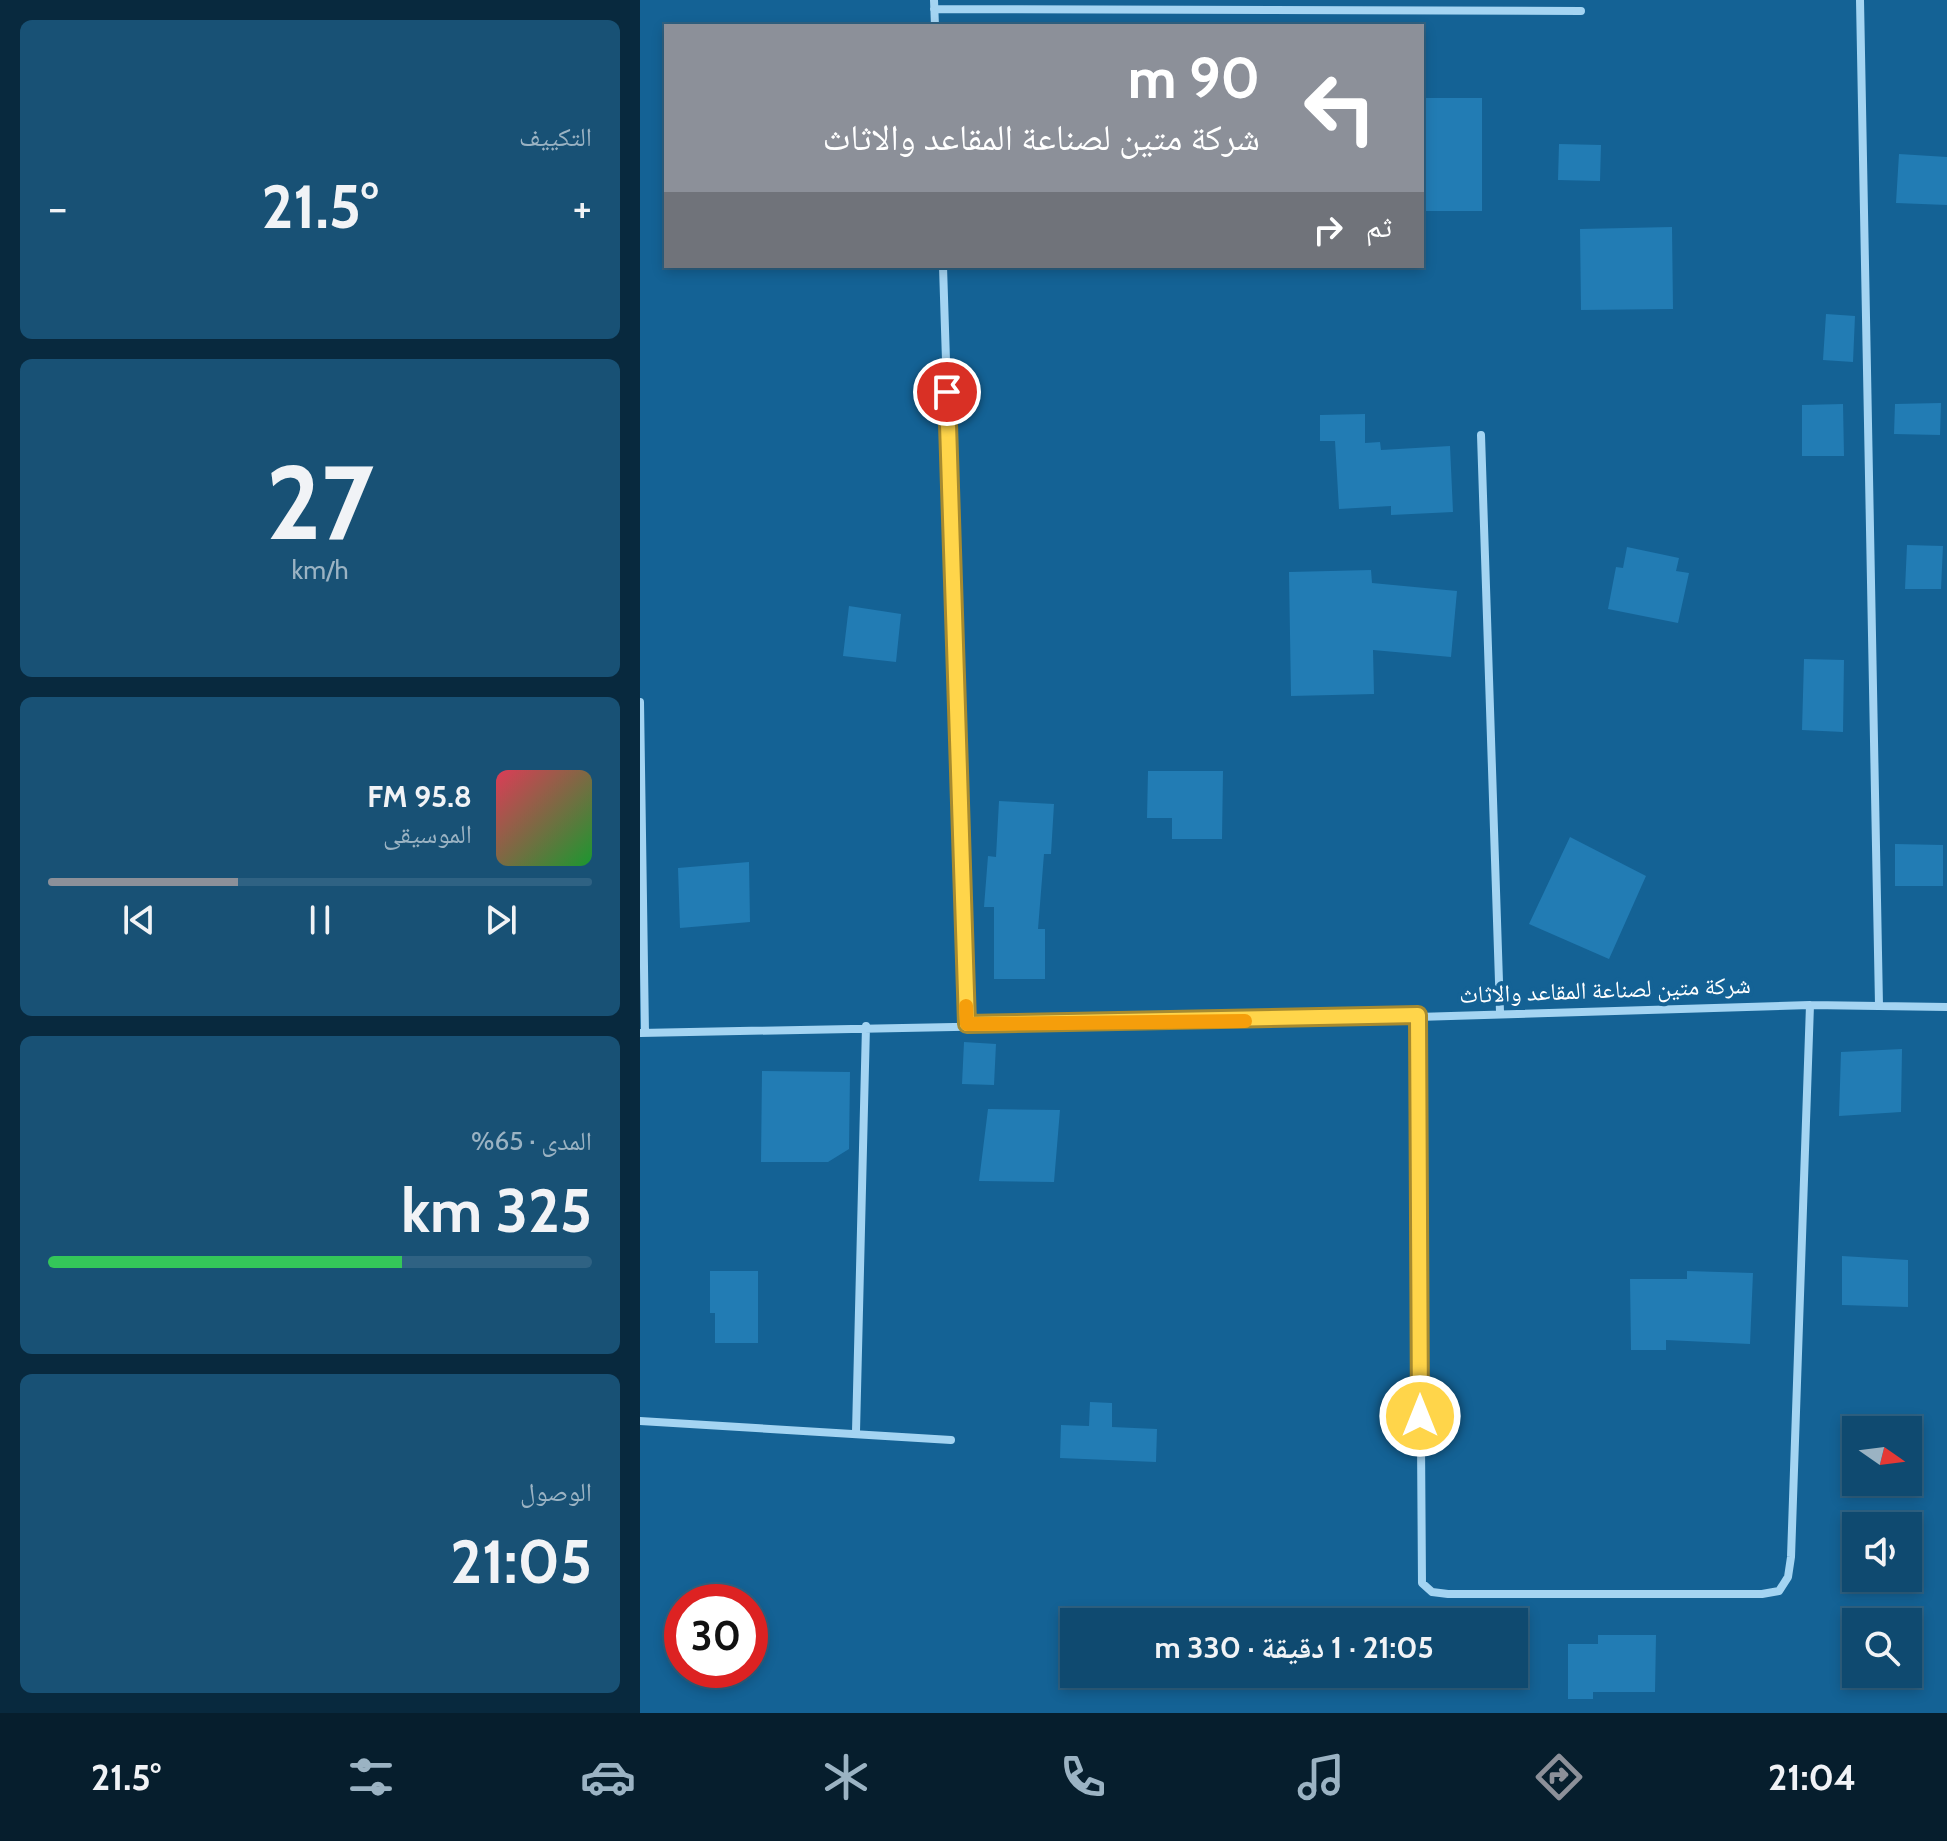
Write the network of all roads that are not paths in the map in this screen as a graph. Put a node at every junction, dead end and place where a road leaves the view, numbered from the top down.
1 (1860, 0) edge
2 (934, 4) edge
3 (1581, 11) dead end
4 (935, 24) edge
5 (943, 268) edge
6 (1481, 435) dead end
7 (640, 702) edge
8 (1810, 1005) junction
9 (1879, 1005) junction
10 (1947, 1007) edge
11 (1500, 1012) junction
12 (1418, 1015) junction
13 (967, 1024) junction
14 (866, 1026) junction
15 (642, 1033) edge
16 (640, 1421) edge
17 (856, 1432) junction
18 (951, 1440) dead end

1 - 9 street
2 - 3 street
2 - 4 street
5 - 13 street
6 - 11 street
7 - 15 street
8 - 9 street, شركة متين لصناعة المقاعد والاثاث
8 - 11 street, شركة متين لصناعة المقاعد والاثاث
8 - 12 street
9 - 10 street, شركة متين لصناعة المقاعد والاثاث
11 - 12 street, شركة متين لصناعة المقاعد والاثاث
12 - 13 street, شركة متين لصناعة المقاعد والاثاث
13 - 14 street, شركة متين لصناعة المقاعد والاثاث
14 - 15 street, شركة متين لصناعة المقاعد والاثاث
14 - 17 street
16 - 17 street
17 - 18 street

